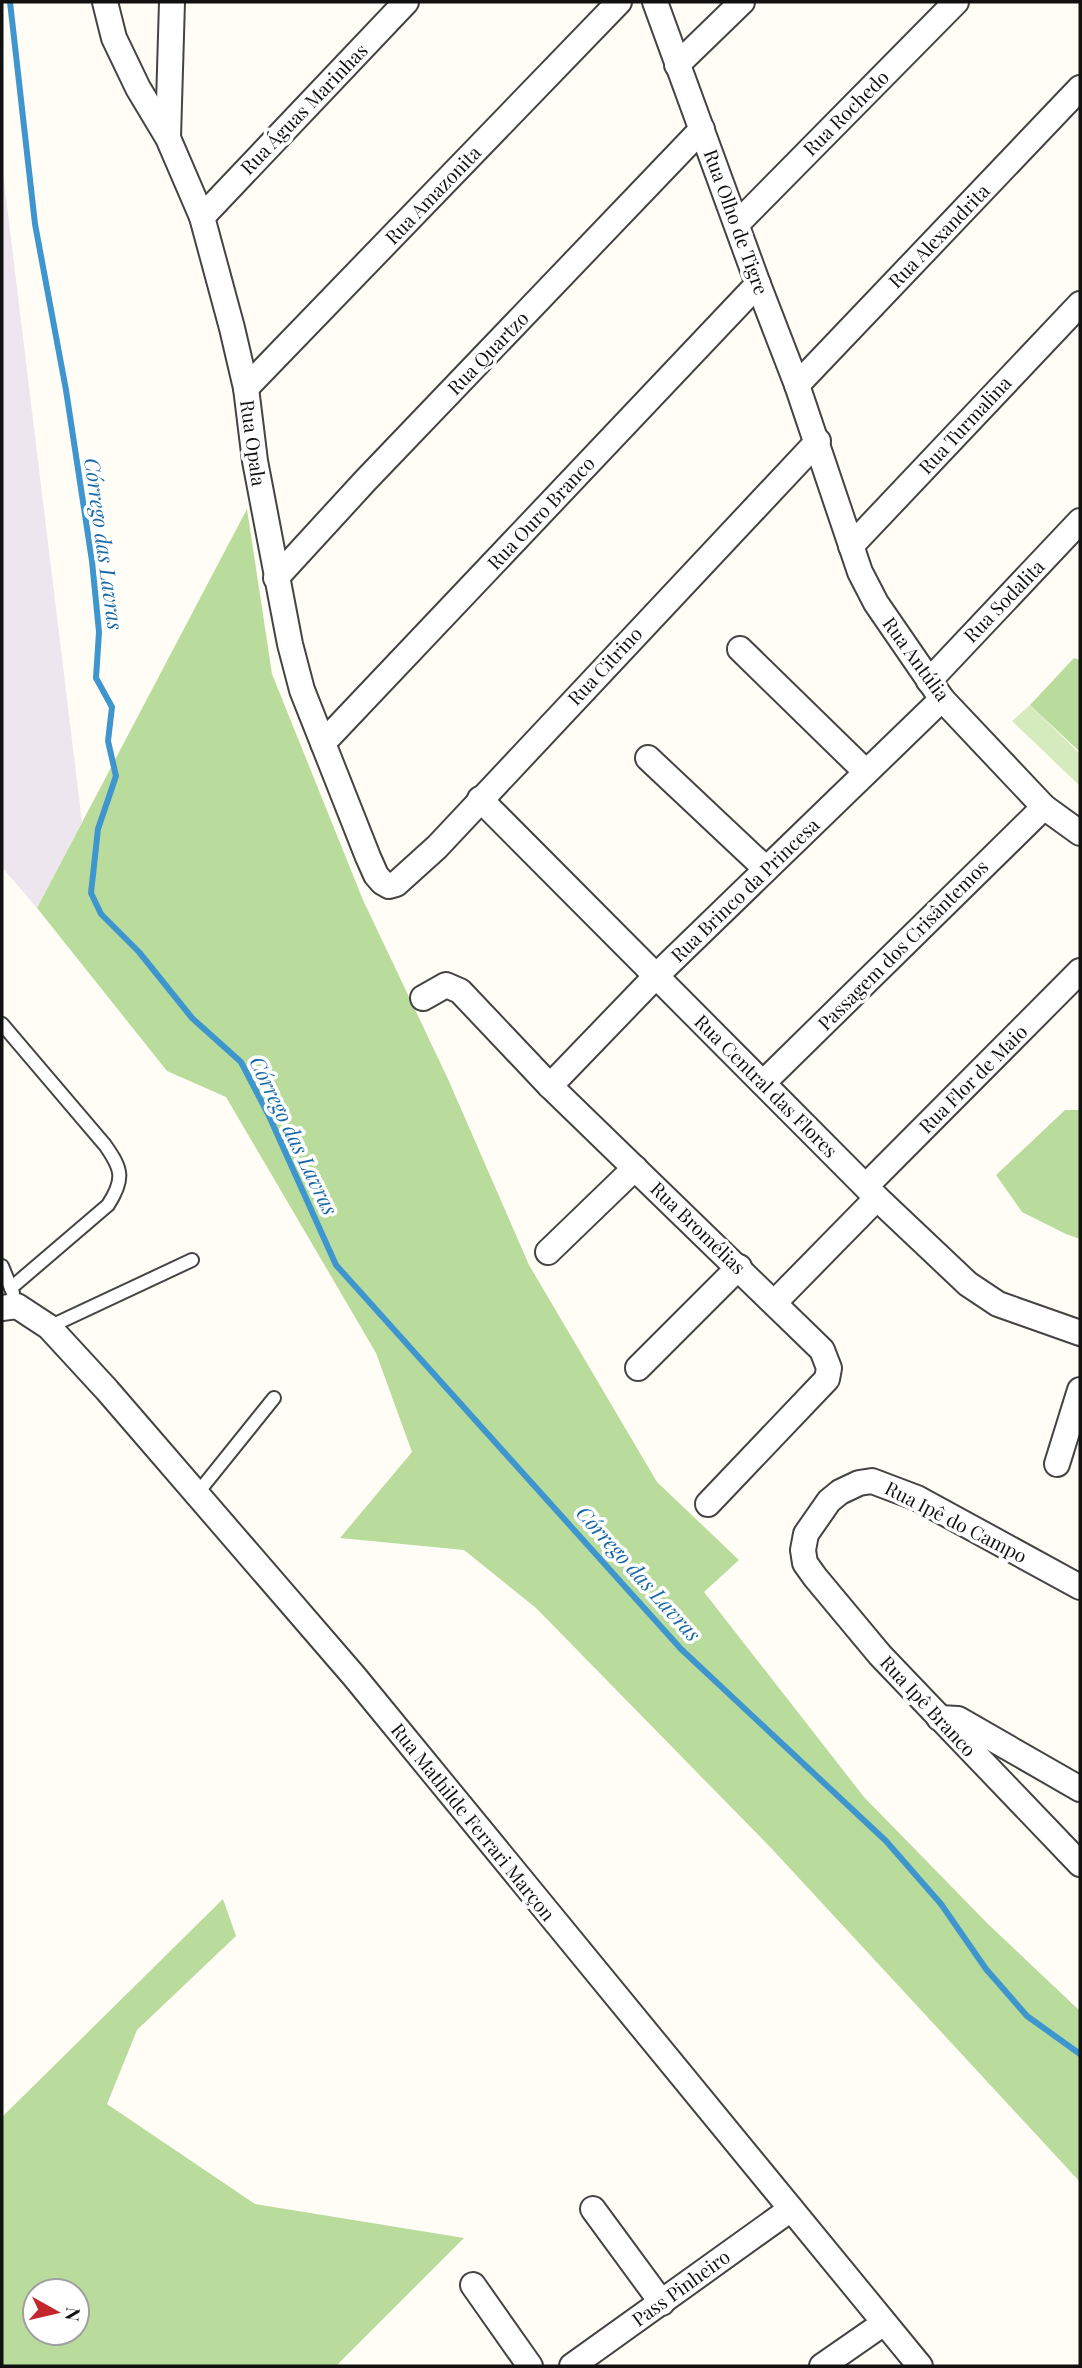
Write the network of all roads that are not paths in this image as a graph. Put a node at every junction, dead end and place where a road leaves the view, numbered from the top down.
1 (104, 2) edge
2 (172, 2) edge
3 (406, 2) edge
4 (619, 2) edge
5 (655, 2) edge
6 (742, 2) edge
7 (956, 2) edge
8 (677, 65) junction
9 (1080, 88) edge
10 (702, 129) junction
11 (168, 138) junction
12 (202, 216) junction
13 (737, 224) junction
14 (758, 284) junction
15 (1080, 304) edge
16 (797, 384) junction
17 (246, 388) junction
18 (818, 441) junction
19 (1080, 521) edge
20 (851, 546) junction
21 (276, 578) junction
22 (740, 649) dead end
23 (936, 690) junction
24 (324, 743) junction
25 (648, 758) dead end
26 (866, 772) junction
27 (480, 799) junction
28 (1044, 807) junction
29 (1080, 834) edge
30 (766, 869) junction
31 (389, 886) joint
32 (1080, 971) edge
33 (656, 976) junction
34 (423, 998) dead end
35 (2, 1024) edge
36 (763, 1083) junction
37 (550, 1086) junction
38 (635, 1168) junction
39 (872, 1192) junction
40 (548, 1252) dead end
41 (192, 1259) dead end
42 (2, 1265) edge
43 (739, 1267) junction
44 (10, 1301) edge
45 (775, 1302) junction
46 (49, 1327) junction
47 (1080, 1333) edge
48 (638, 1368) dead end
49 (1080, 1390) edge
50 (274, 1398) dead end
51 (1057, 1464) dead end
52 (196, 1495) junction
53 (708, 1504) dead end
54 (806, 1534) joint
55 (1080, 1587) edge
56 (938, 1718) junction
57 (1080, 1789) edge
58 (1080, 1864) edge
59 (593, 2209) dead end
60 (791, 2209) junction
61 (473, 2285) dead end
62 (662, 2302) junction
63 (884, 2323) junction
64 (576, 2365) edge
65 (530, 2366) edge
66 (822, 2366) edge
67 (920, 2366) edge

1 - 11 street, Rua Opala
2 - 11 street
3 - 12 street, Rua Águas Marinhas
4 - 17 street, Rua Amazonita
5 - 8 street, Rua Olho de Tigre
6 - 8 street
7 - 13 street, Rua Rochedo
8 - 10 street, Rua Olho de Tigre
9 - 16 street, Rua Alexandrita
10 - 13 street, Rua Olho de Tigre
10 - 21 street, Rua Quartzo
11 - 12 street, Rua Opala
12 - 17 street, Rua Opala
13 - 14 street, Rua Olho de Tigre
14 - 16 street, Rua Olho de Tigre
14 - 24 street, Rua Ouro Branco
15 - 20 street, Rua Turmalina
16 - 18 street, Rua Olho de Tigre
17 - 21 street, Rua Opala
18 - 20 street, Rua Antúlia
18 - 27 street, Rua Citrino
19 - 23 street, Rua Sodalita
20 - 23 street, Rua Antúlia
21 - 24 street, Rua Opala
22 - 26 street
23 - 26 street, Rua Brinco da Princesa
23 - 28 street, Rua Antúlia
24 - 31 street, Rua Opala
25 - 30 street
26 - 30 street, Rua Brinco da Princesa
27 - 31 street, Rua Citrino
27 - 33 street, Rua Central das Flores
28 - 29 street, Rua Antúlia
28 - 36 street, Passagem dos Crisântemos
30 - 33 street, Rua Brinco da Princesa
32 - 39 street, Rua Flor de Maio
33 - 36 street, Rua Central das Flores
33 - 37 street, Rua Brinco da Princesa
34 - 37 street, Rua Bromélias
35 - 44 lane
36 - 39 street, Rua Central das Flores
37 - 38 street, Rua Bromélias
38 - 40 street
38 - 43 street, Rua Bromélias
39 - 45 street, Rua Flor de Maio
39 - 47 street, Rua Central das Flores
41 - 46 lane
42 - 44 lane
43 - 45 street, Rua Bromélias
43 - 48 street
44 - 46 street, Rua Mathilde Ferrari Marçon
45 - 53 street, Rua Bromélias
46 - 52 street, Rua Mathilde Ferrari Marçon
49 - 51 street
50 - 52 lane
52 - 60 street, Rua Mathilde Ferrari Marçon
54 - 55 street, Rua Ipê do Campo
54 - 56 street, Rua Ipê Branco
56 - 57 street
56 - 58 street, Rua Ipê Branco
59 - 62 street
60 - 62 street, Pass Pinheiro
60 - 63 street, Rua Mathilde Ferrari Marçon
61 - 65 street
62 - 64 street, Pass Pinheiro
63 - 66 street
63 - 67 street, Rua Mathilde Ferrari Marçon

